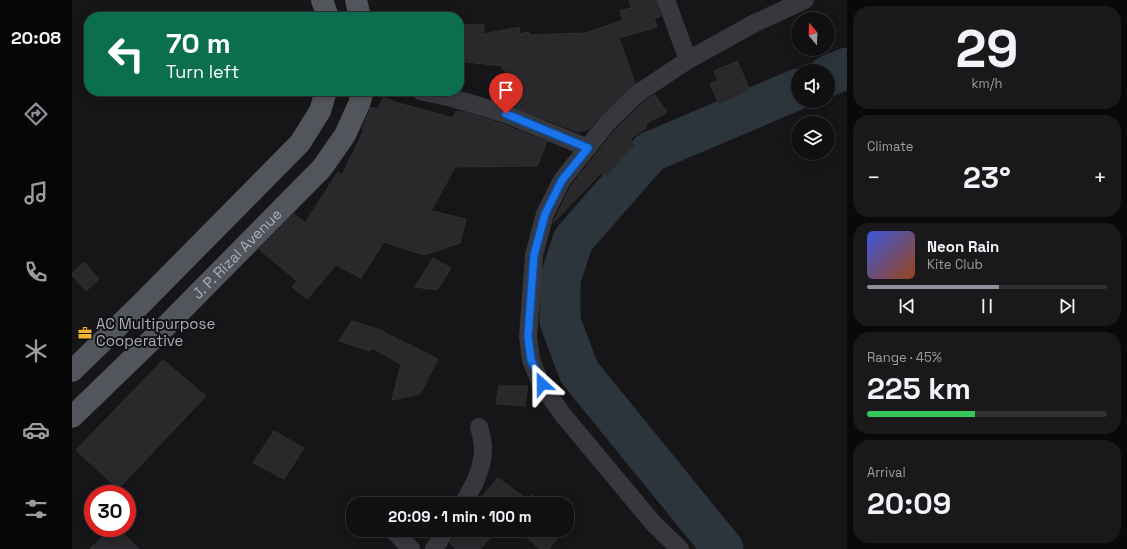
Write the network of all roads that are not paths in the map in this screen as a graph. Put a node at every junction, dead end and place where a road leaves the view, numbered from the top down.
1 (322, 0) edge
2 (356, 0) edge
3 (666, 0) edge
4 (805, 0) edge
5 (326, 12) edge
6 (359, 12) edge
7 (688, 60) junction
8 (324, 96) edge
9 (361, 96) edge
10 (443, 96) edge
11 (588, 148) junction
12 (141, 304) junction
13 (164, 326) junction
14 (72, 371) edge
15 (72, 417) edge
16 (479, 427) dead end
17 (467, 497) edge
18 (400, 537) edge
19 (442, 537) edge
20 (411, 549) edge
21 (434, 549) edge
22 (680, 549) edge

1 - 5 main road
2 - 6 main road
3 - 7 street
4 - 7 street
7 - 11 street
8 - 12 main road
9 - 13 main road, J. P. Rizal Avenue
10 - 11 street
11 - 22 street
12 - 13 main road
12 - 14 main road
13 - 15 main road, J. P. Rizal Avenue
16 - 17 street
18 - 20 street
19 - 21 street

